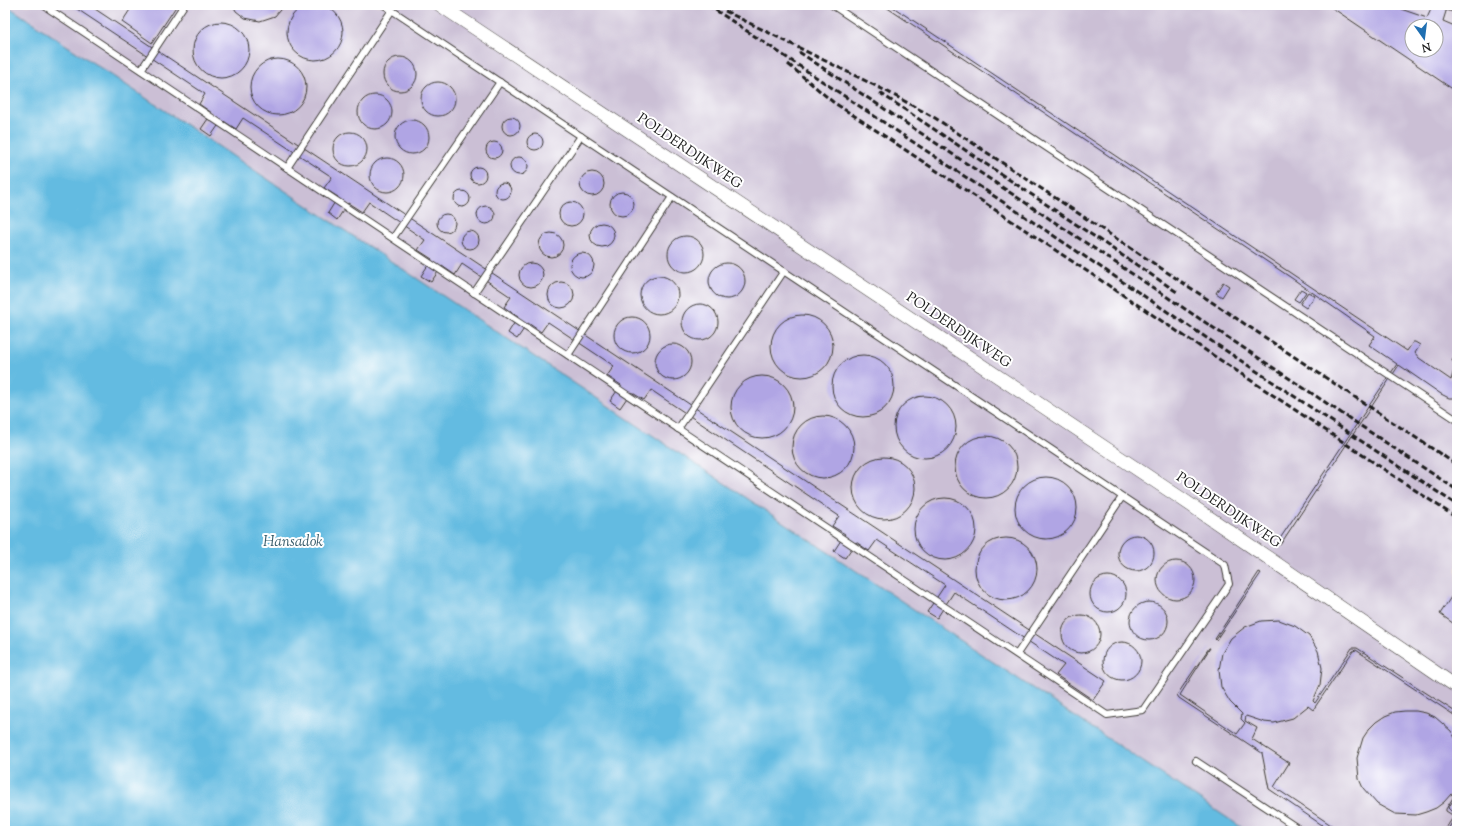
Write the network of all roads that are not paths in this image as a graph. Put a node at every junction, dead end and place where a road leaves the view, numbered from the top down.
1 (43, 5) edge
2 (184, 5) edge
3 (384, 5) edge
4 (440, 5) edge
5 (832, 5) edge
6 (1441, 5) edge
7 (1457, 9) edge
8 (392, 10) junction
9 (141, 70) junction
10 (500, 82) junction
11 (581, 136) junction
12 (287, 168) junction
13 (672, 197) junction
14 (393, 238) junction
15 (784, 271) junction
16 (474, 293) junction
17 (568, 355) junction
18 (1457, 420) edge
19 (678, 429) junction
20 (1122, 497) junction
21 (1017, 654) junction
22 (1457, 688) edge
23 (1196, 761) dead end
24 (1302, 831) edge

1 - 9 lane
2 - 9 lane
3 - 8 lane
4 - 22 street, POLDERDIJKWEG
5 - 18 lane
6 - 7 lane
8 - 10 lane
8 - 12 lane
9 - 12 lane
10 - 11 lane
10 - 14 lane
11 - 13 lane
11 - 16 lane
12 - 14 lane
13 - 15 lane
13 - 17 lane
14 - 16 lane
15 - 19 lane
15 - 20 lane
16 - 17 lane
17 - 19 lane
19 - 21 lane
20 - 21 lane
20 - 21 lane
23 - 24 lane

